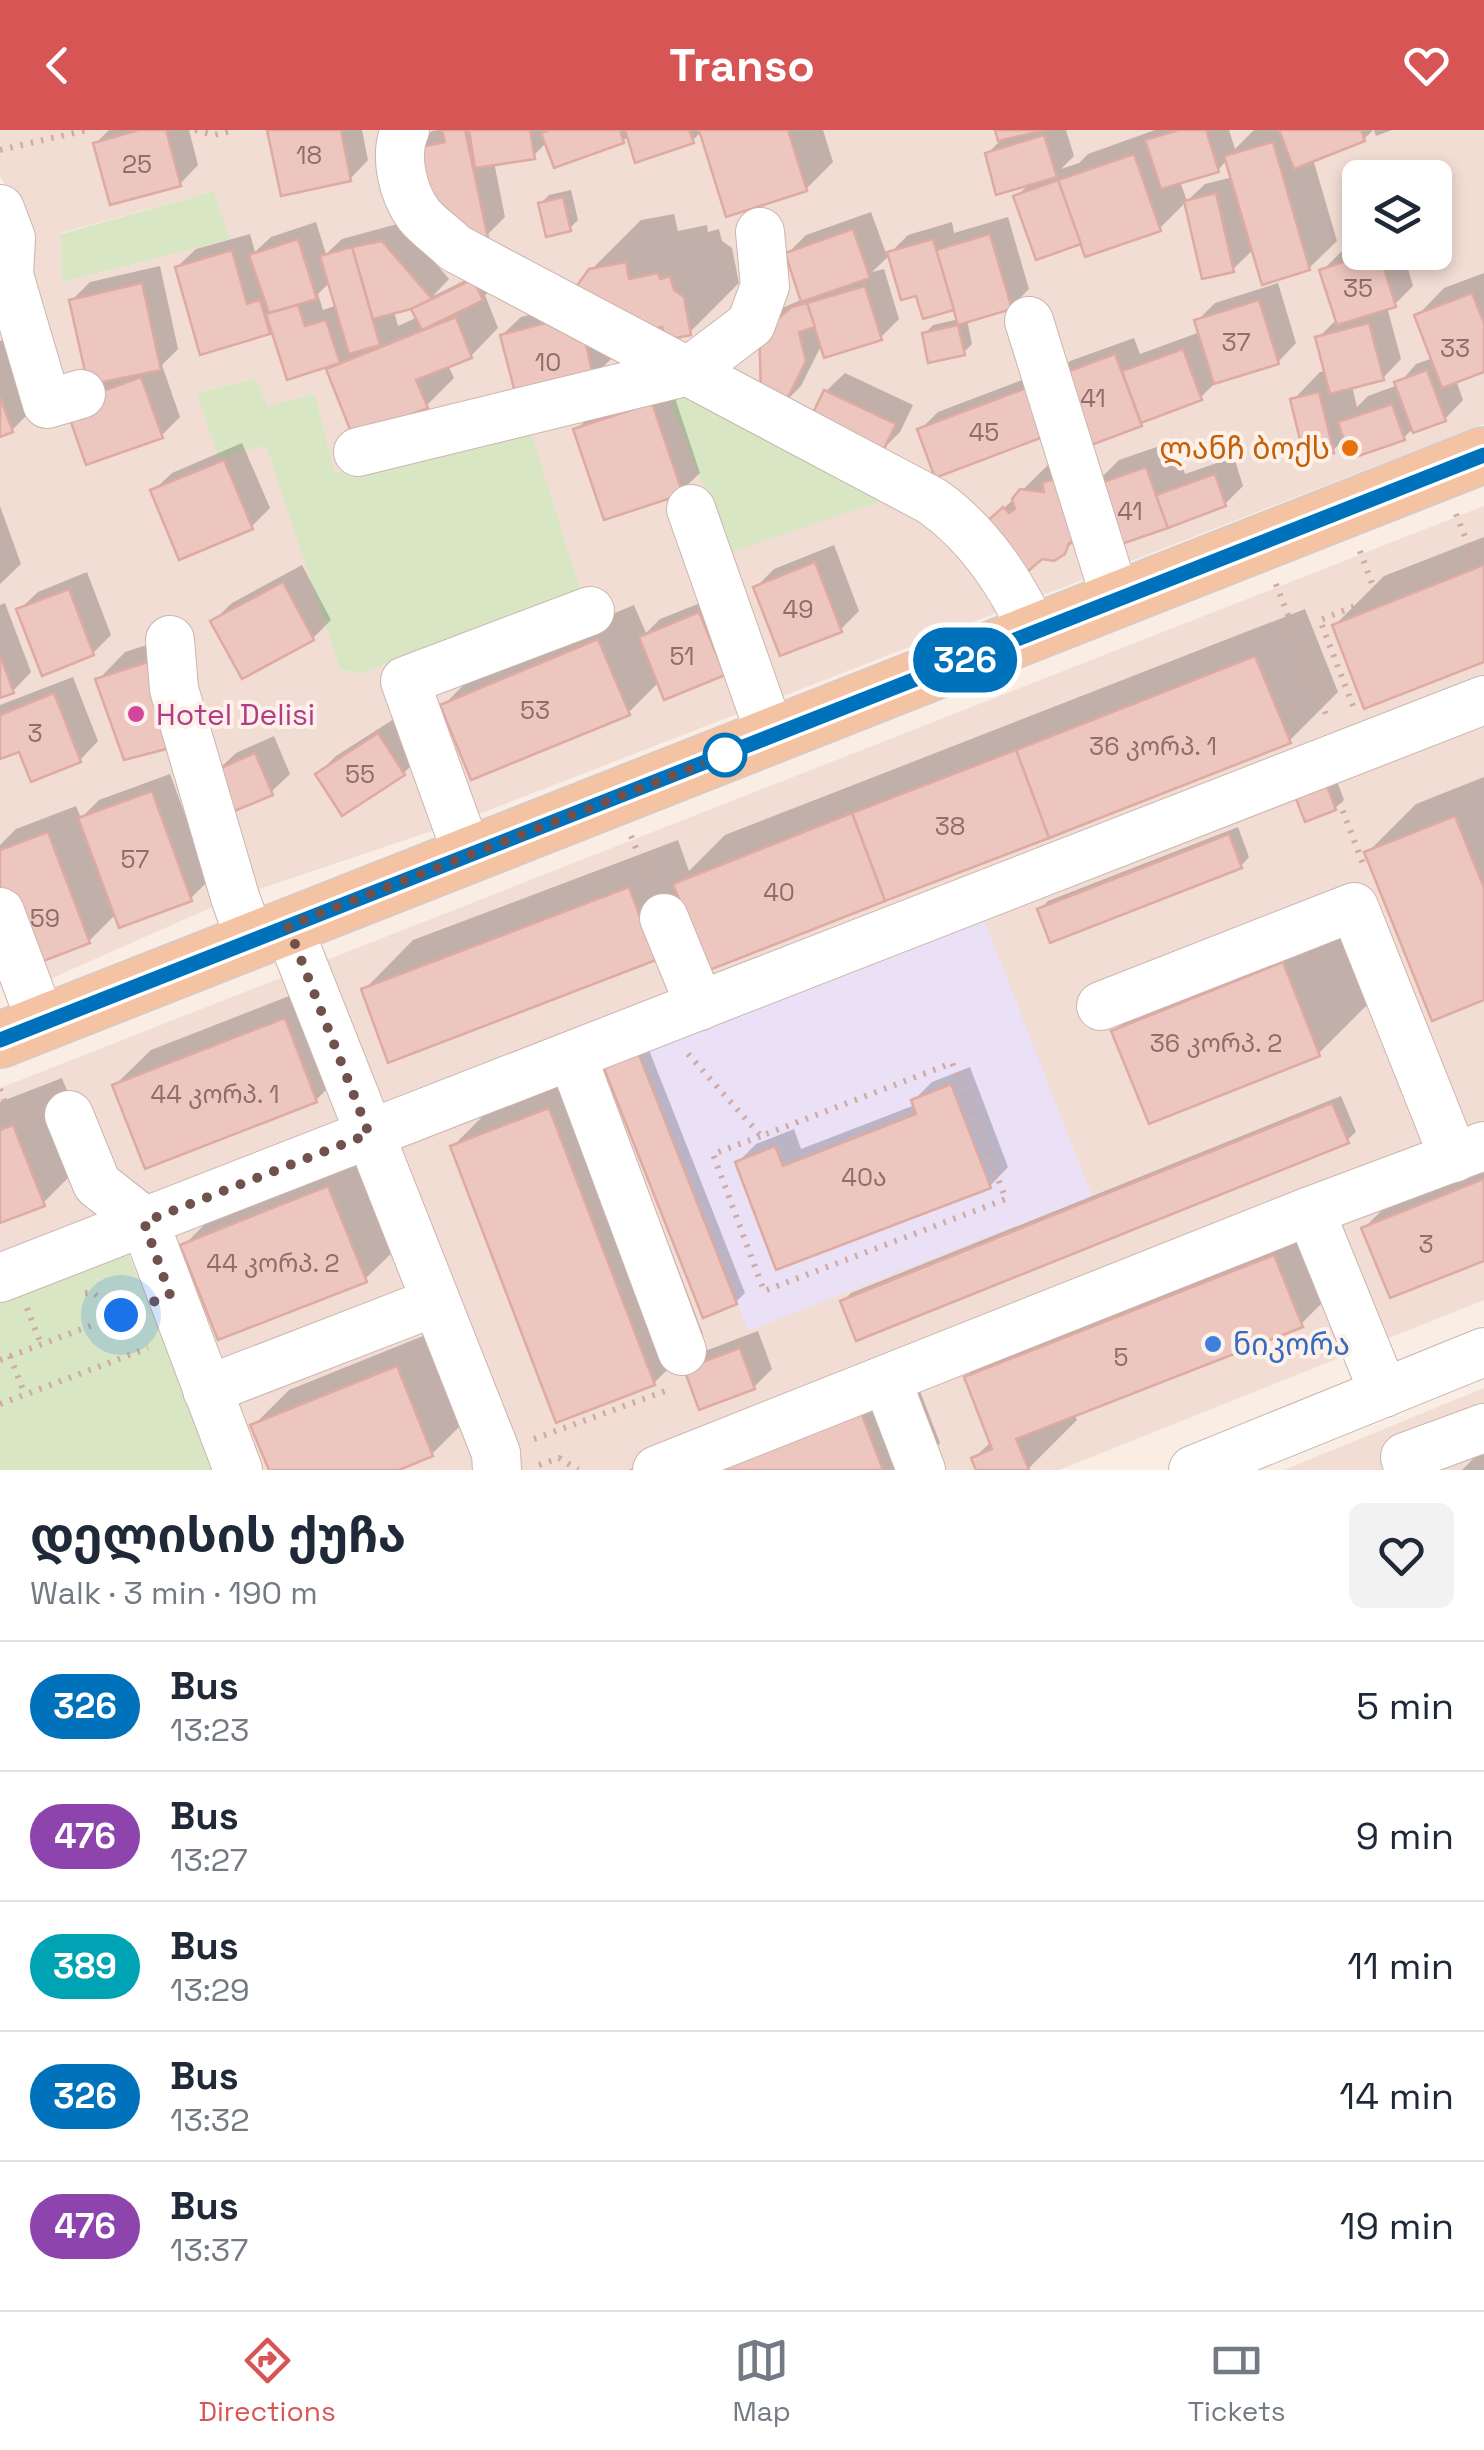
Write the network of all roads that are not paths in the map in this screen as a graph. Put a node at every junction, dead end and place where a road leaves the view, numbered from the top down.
1 (405, 130) edge
2 (0, 209) edge
3 (760, 232) dead end
4 (4, 277) edge
5 (1029, 321) dead end
6 (689, 371) junction
7 (81, 394) dead end
8 (358, 452) dead end
9 (1484, 455) edge
10 (691, 509) dead end
11 (1116, 600) junction
12 (590, 611) dead end
13 (1034, 632) junction
14 (170, 640) dead end
15 (1484, 700) edge
16 (771, 736) junction
17 (468, 856) junction
18 (0, 912) edge
19 (664, 918) dead end
20 (270, 934) junction
21 (1101, 1006) dead end
22 (683, 1012) junction
23 (21, 1032) edge
24 (572, 1056) junction
25 (70, 1115) dead end
26 (369, 1134) junction
27 (1469, 1152) edge
28 (1310, 1211) junction
29 (144, 1222) junction
30 (21, 1294) edge
31 (435, 1302) junction
32 (682, 1350) road end
33 (1484, 1352) edge
34 (203, 1378) junction
35 (887, 1381) junction
36 (1384, 1393) junction
37 (1484, 1428) edge
38 (1292, 1452) edge
39 (505, 1464) edge
40 (238, 1470) edge
41 (657, 1470) edge
42 (921, 1470) edge
43 (1193, 1470) edge
44 (1409, 1470) edge

1 - 6 street
2 - 4 street
3 - 6 street
4 - 7 street
5 - 11 street
6 - 8 street
6 - 13 street
9 - 11 main road
10 - 16 street
11 - 13 main road
12 - 17 street
13 - 16 main road
14 - 20 street
15 - 22 street
16 - 17 main road
17 - 20 main road
18 - 23 street
19 - 22 street
20 - 23 main road
20 - 26 street
21 - 27 street
22 - 24 street
24 - 26 street
24 - 32 street
25 - 29 street
26 - 29 street
26 - 31 street
27 - 28 street
28 - 35 street
28 - 36 street
29 - 30 street
29 - 34 street
31 - 34 street
31 - 39 street
33 - 36 street
34 - 40 street
35 - 41 street
35 - 42 street
36 - 38 street
37 - 44 street
38 - 43 street

